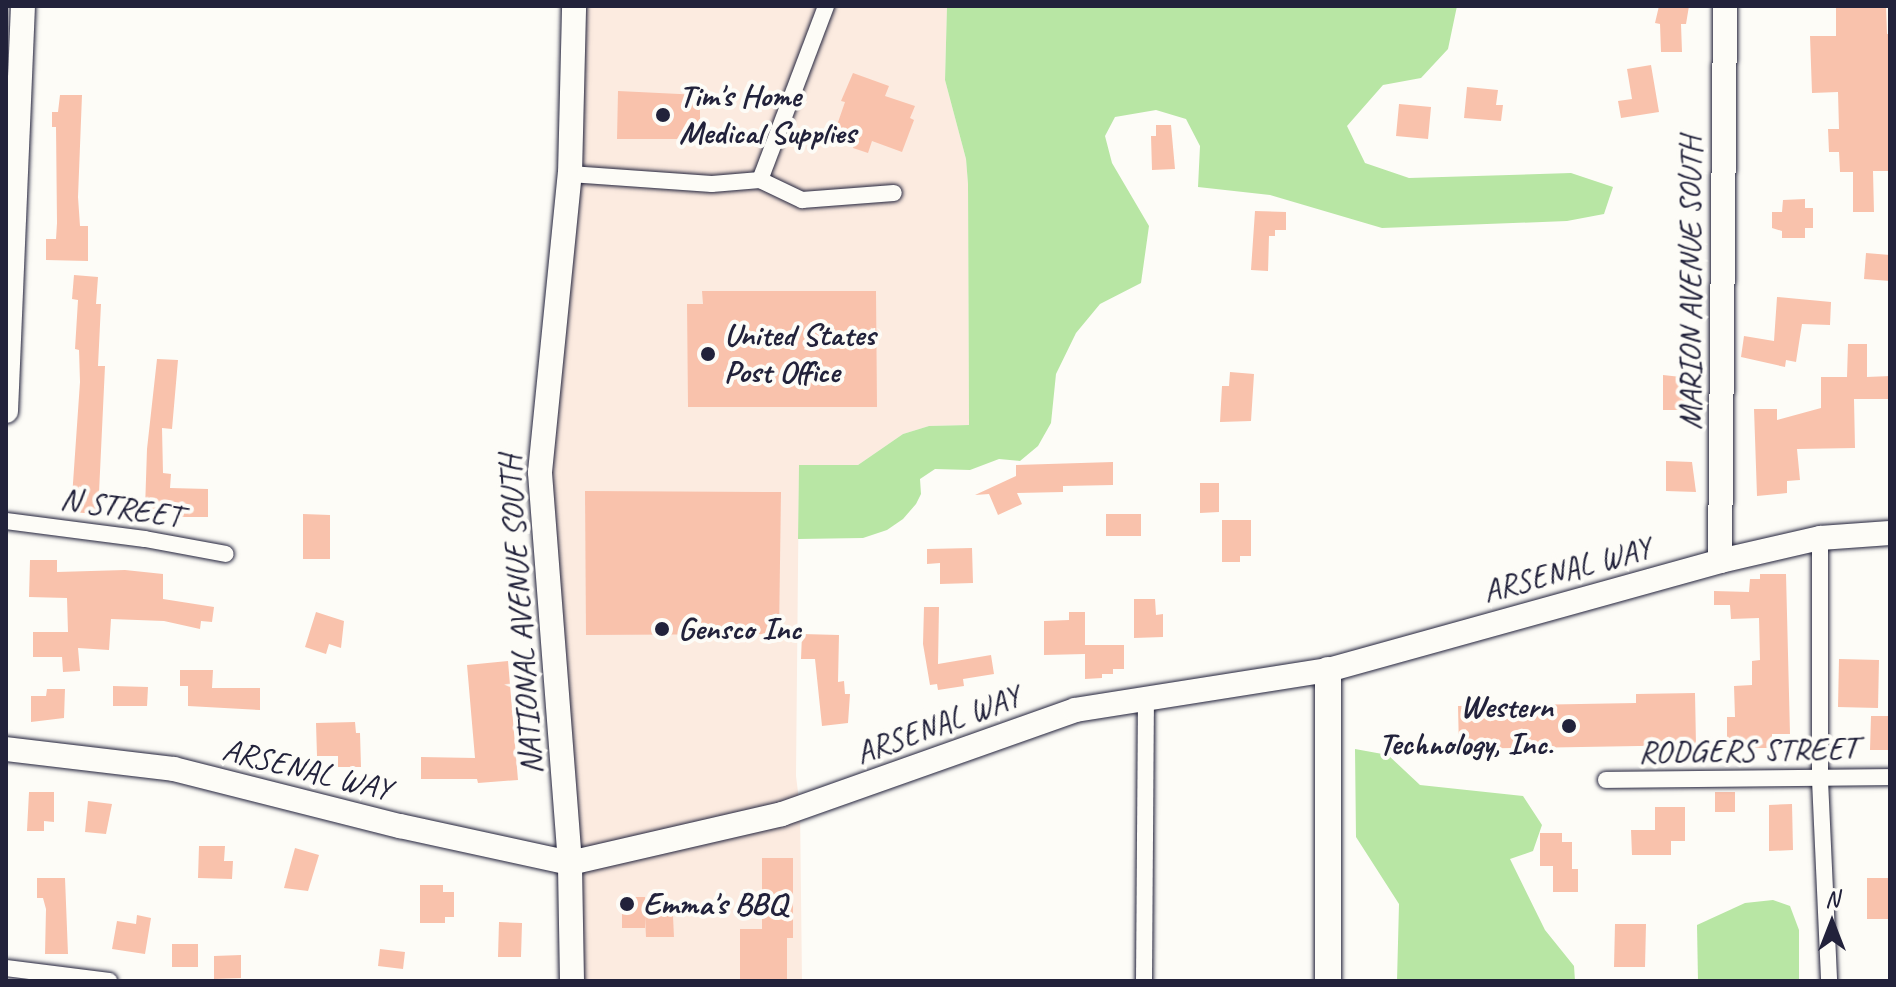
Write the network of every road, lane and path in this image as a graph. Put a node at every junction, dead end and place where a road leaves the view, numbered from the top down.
1 (23, 6) edge
2 (574, 6) edge
3 (826, 6) edge
4 (1725, 6) edge
5 (14, 81) edge
6 (570, 174) junction
7 (760, 180) junction
8 (894, 193) dead end
9 (6, 411) edge
10 (6, 521) edge
11 (1890, 533) edge
12 (1820, 538) junction
13 (226, 554) dead end
14 (1720, 561) junction
15 (1328, 670) junction
16 (1146, 697) junction
17 (6, 749) edge
18 (1890, 777) edge
19 (1606, 780) dead end
20 (1820, 780) junction
21 (570, 863) junction
22 (6, 968) edge
23 (109, 981) edge
24 (572, 981) edge
25 (1144, 981) edge
26 (1328, 981) edge
27 (1829, 981) edge

1 - 5 main road
2 - 6 main road, NATIONAL AVENUE SOUTH
3 - 7 street
4 - 14 main road, MARION AVENUE SOUTH
5 - 9 main road
6 - 7 street
6 - 21 main road, NATIONAL AVENUE SOUTH
7 - 8 street
10 - 13 street, N STREET
11 - 12 main road, ARSENAL WAY
12 - 14 main road, ARSENAL WAY
12 - 20 street
14 - 15 main road, ARSENAL WAY
15 - 16 main road, ARSENAL WAY
15 - 26 main road
16 - 21 main road, ARSENAL WAY
16 - 25 street
17 - 21 main road, ARSENAL WAY
18 - 20 street, RODGERS STREET
19 - 20 street, RODGERS STREET
20 - 27 street
21 - 24 main road, NATIONAL AVENUE SOUTH
22 - 23 street

